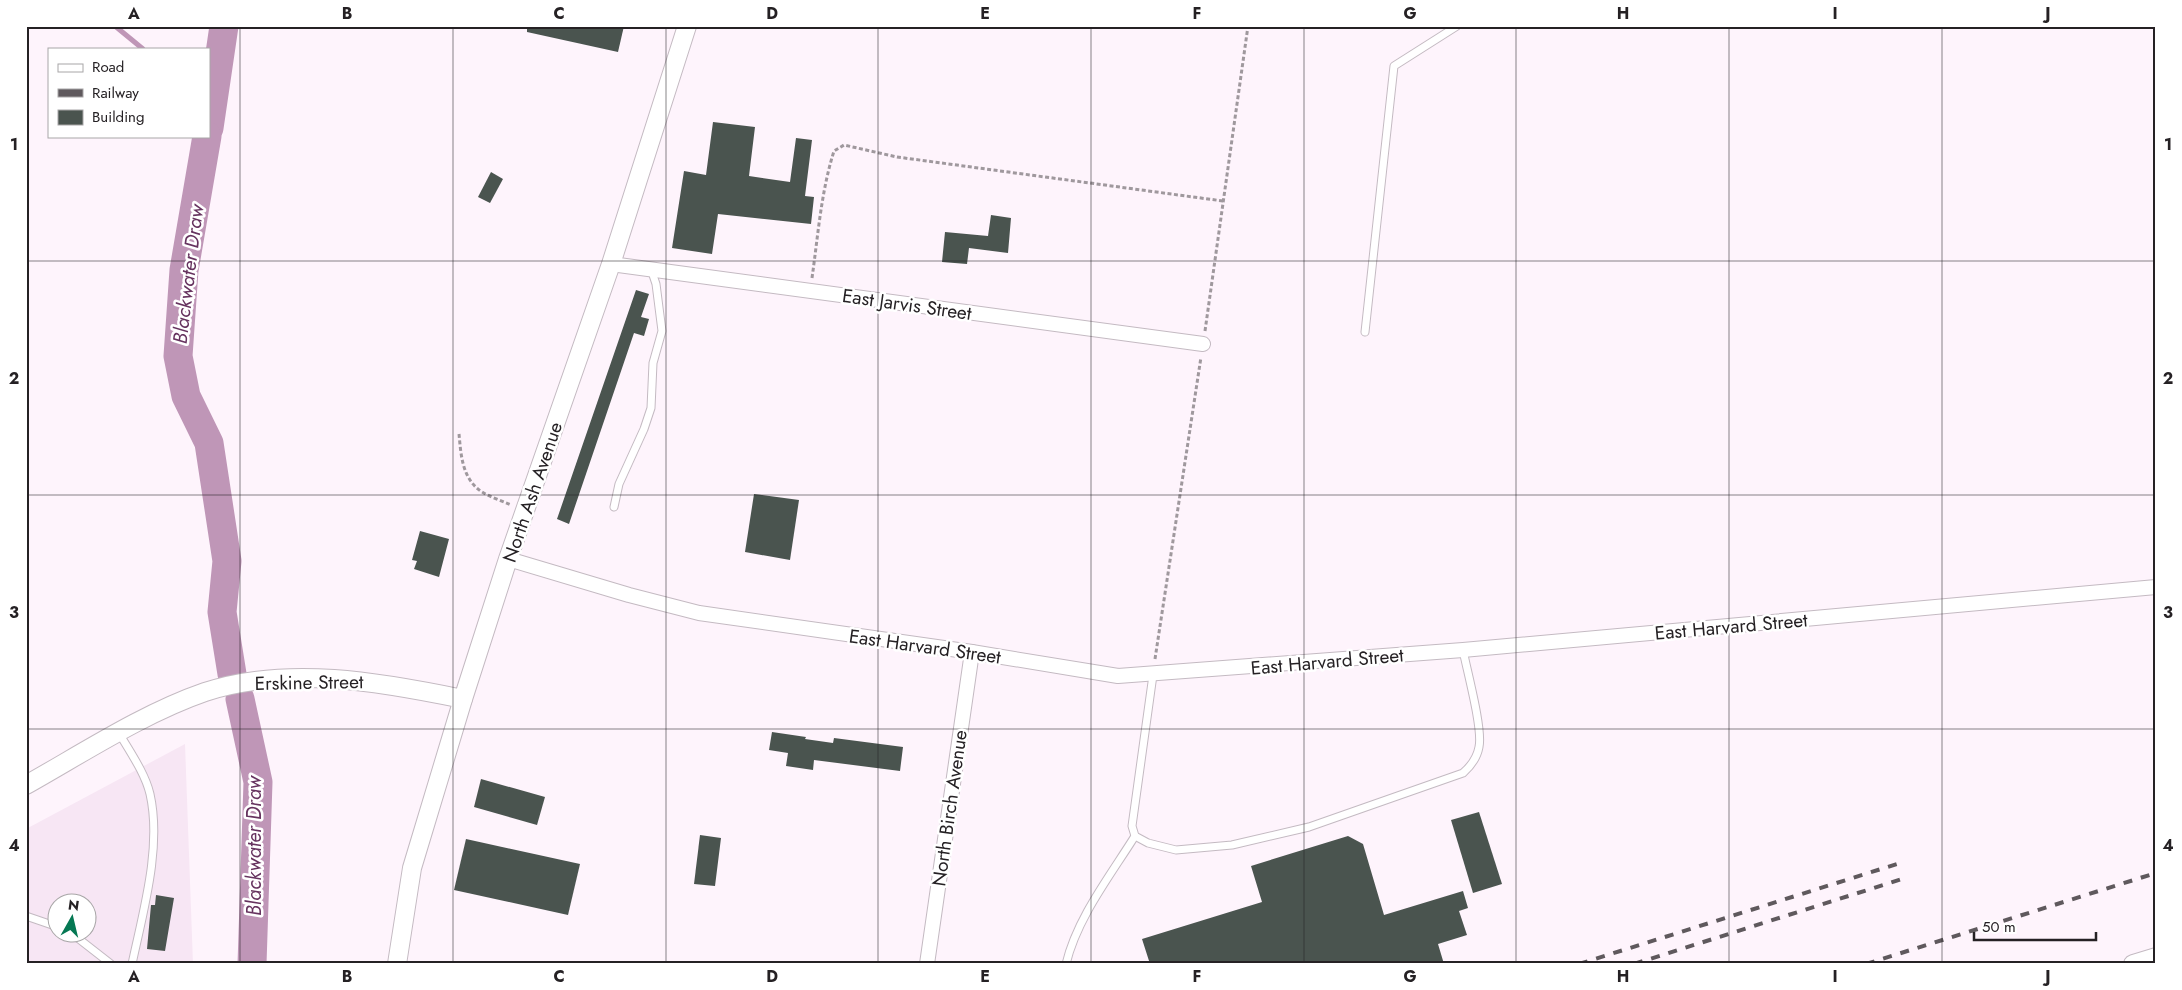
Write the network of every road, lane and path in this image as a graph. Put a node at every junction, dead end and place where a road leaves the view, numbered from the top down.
1 (687, 26) edge
2 (1457, 26) edge
3 (1223, 201) dead end
4 (611, 264) junction
5 (651, 269) junction
6 (811, 291) junction
7 (1365, 332) dead end
8 (1203, 344) dead end
9 (459, 434) dead end
10 (614, 507) dead end
11 (525, 511) junction
12 (508, 559) junction
13 (2156, 587) edge
14 (1463, 650) junction
15 (972, 652) junction
16 (1153, 675) junction
17 (463, 699) junction
18 (119, 734) junction
19 (26, 785) edge
20 (1136, 836) junction
21 (26, 916) edge
22 (48, 924) edge
23 (83, 942) edge
24 (2156, 957) edge
25 (111, 964) edge
26 (132, 964) edge
27 (397, 964) edge
28 (927, 964) edge
29 (1066, 964) edge
30 (2133, 964) edge

1 - 4 street, North Ash Avenue
2 - 7 lane
3 - 6 path
4 - 5 street, East Jarvis Street
4 - 11 street, North Ash Avenue
5 - 6 street, East Jarvis Street
5 - 10 lane
6 - 8 street, East Jarvis Street
9 - 11 path
11 - 12 street, North Ash Avenue
12 - 15 street, East Harvard Street
12 - 17 street, North Ash Avenue
13 - 14 street, East Harvard Street
14 - 16 street, East Harvard Street
14 - 20 lane
15 - 16 street, East Harvard Street
15 - 28 street, North Birch Avenue
16 - 20 lane
17 - 18 street, Erskine Street
17 - 27 street, North Ash Avenue
18 - 19 street, Erskine Street
18 - 26 lane
20 - 29 lane
21 - 22 lane
23 - 25 lane
24 - 30 street

